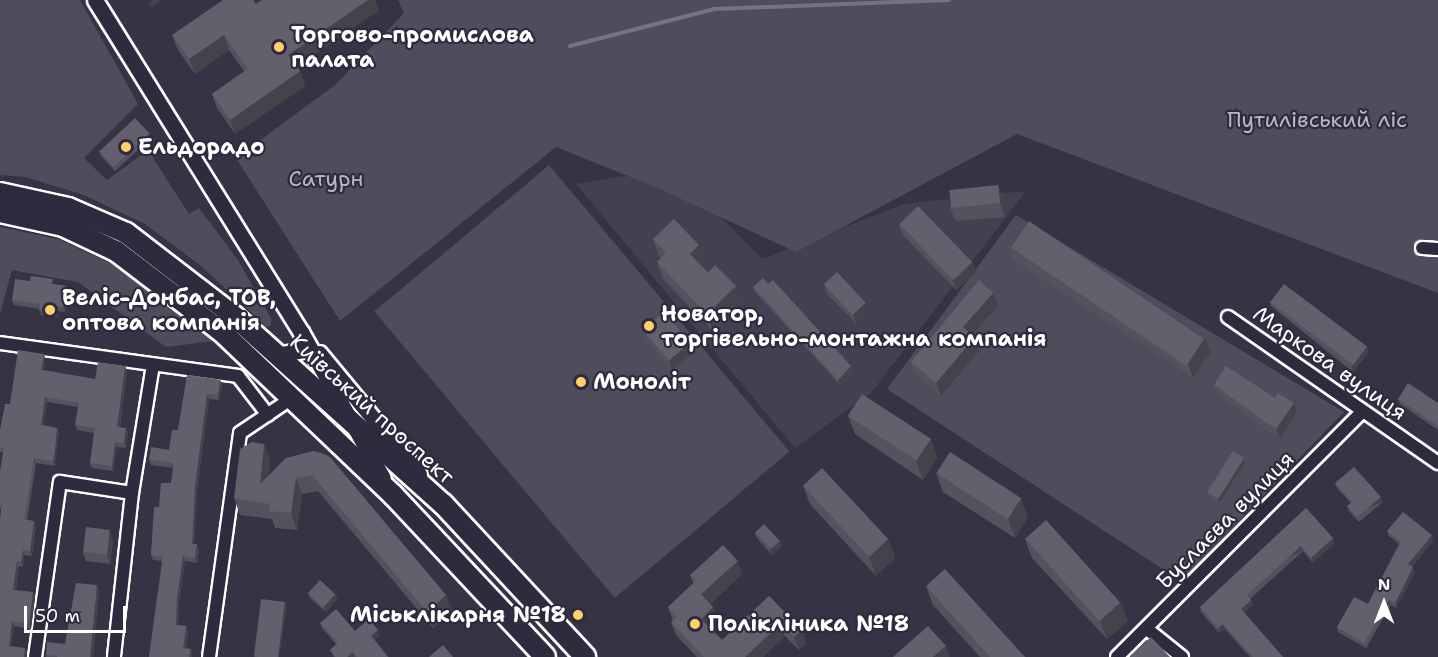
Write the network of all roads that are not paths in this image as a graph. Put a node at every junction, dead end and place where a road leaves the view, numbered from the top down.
1 (95, 0) edge
2 (0, 194) edge
3 (0, 213) edge
4 (1422, 248) dead end
5 (1438, 249) edge
6 (1228, 317) dead end
7 (301, 332) junction
8 (0, 343) edge
9 (276, 355) junction
10 (153, 365) junction
11 (292, 398) junction
12 (1362, 412) junction
13 (268, 415) junction
14 (349, 422) junction
15 (1438, 463) edge
16 (132, 493) junction
17 (393, 495) junction
18 (443, 504) junction
19 (422, 524) junction
20 (1147, 629) junction
21 (35, 657) edge
22 (114, 657) edge
23 (209, 657) edge
24 (545, 657) edge
25 (585, 657) edge
26 (1117, 657) edge
27 (1182, 657) edge

1 - 7 street
2 - 9 main road, Київський проспект
3 - 11 main road, Київський проспект
4 - 5 street
6 - 12 street, Маркова вулиця
7 - 9 street
7 - 14 street
7 - 18 street
8 - 10 street
9 - 14 main road, Київський проспект
10 - 13 street
10 - 16 street
11 - 13 street
11 - 17 main road, Київський проспект
12 - 15 street, Маркова вулиця
12 - 20 street, Буслаєва вулиця
13 - 23 street
14 - 17 street
14 - 18 main road, Київський проспект
16 - 21 street
16 - 22 street
17 - 19 main road, Київський проспект
18 - 19 main road
18 - 25 main road, Київський проспект
19 - 24 main road, Київський проспект
20 - 26 street, Буслаєва вулиця
20 - 27 street

